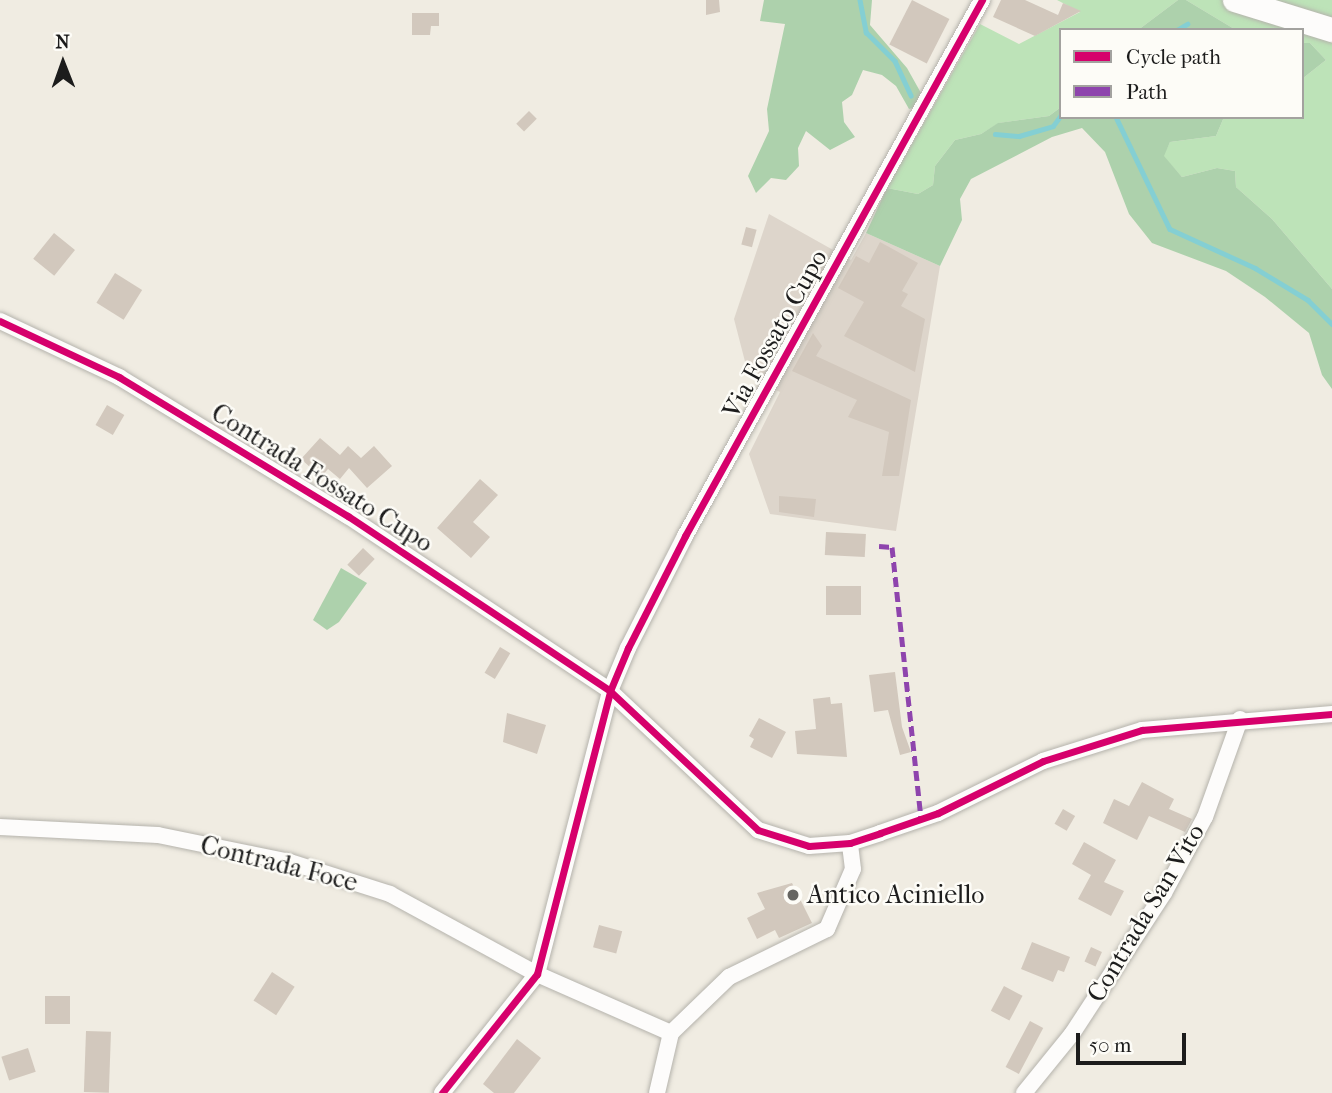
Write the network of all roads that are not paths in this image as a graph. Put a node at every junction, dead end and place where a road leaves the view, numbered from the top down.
1 (982, 0) edge
2 (1236, 0) edge
3 (1332, 30) edge
4 (0, 321) edge
5 (610, 691) junction
6 (1332, 714) edge
7 (1240, 719) junction
8 (0, 827) edge
9 (850, 843) junction
10 (537, 974) junction
11 (671, 1033) junction
12 (442, 1093) edge
13 (657, 1093) edge
14 (1024, 1093) edge

1 - 5 street, Via Fossato Cupo
2 - 3 main road
4 - 5 street, Contrada Fossato Cupo
5 - 9 street, Contrada Fossato Cupo
5 - 10 street
6 - 7 street, Contrada Fossato Cupo
7 - 9 street, Contrada Fossato Cupo
7 - 14 street, Contrada San Vito
8 - 10 street, Contrada Foce
9 - 11 street
10 - 11 street, Contrada Foce
10 - 12 street
11 - 13 street

